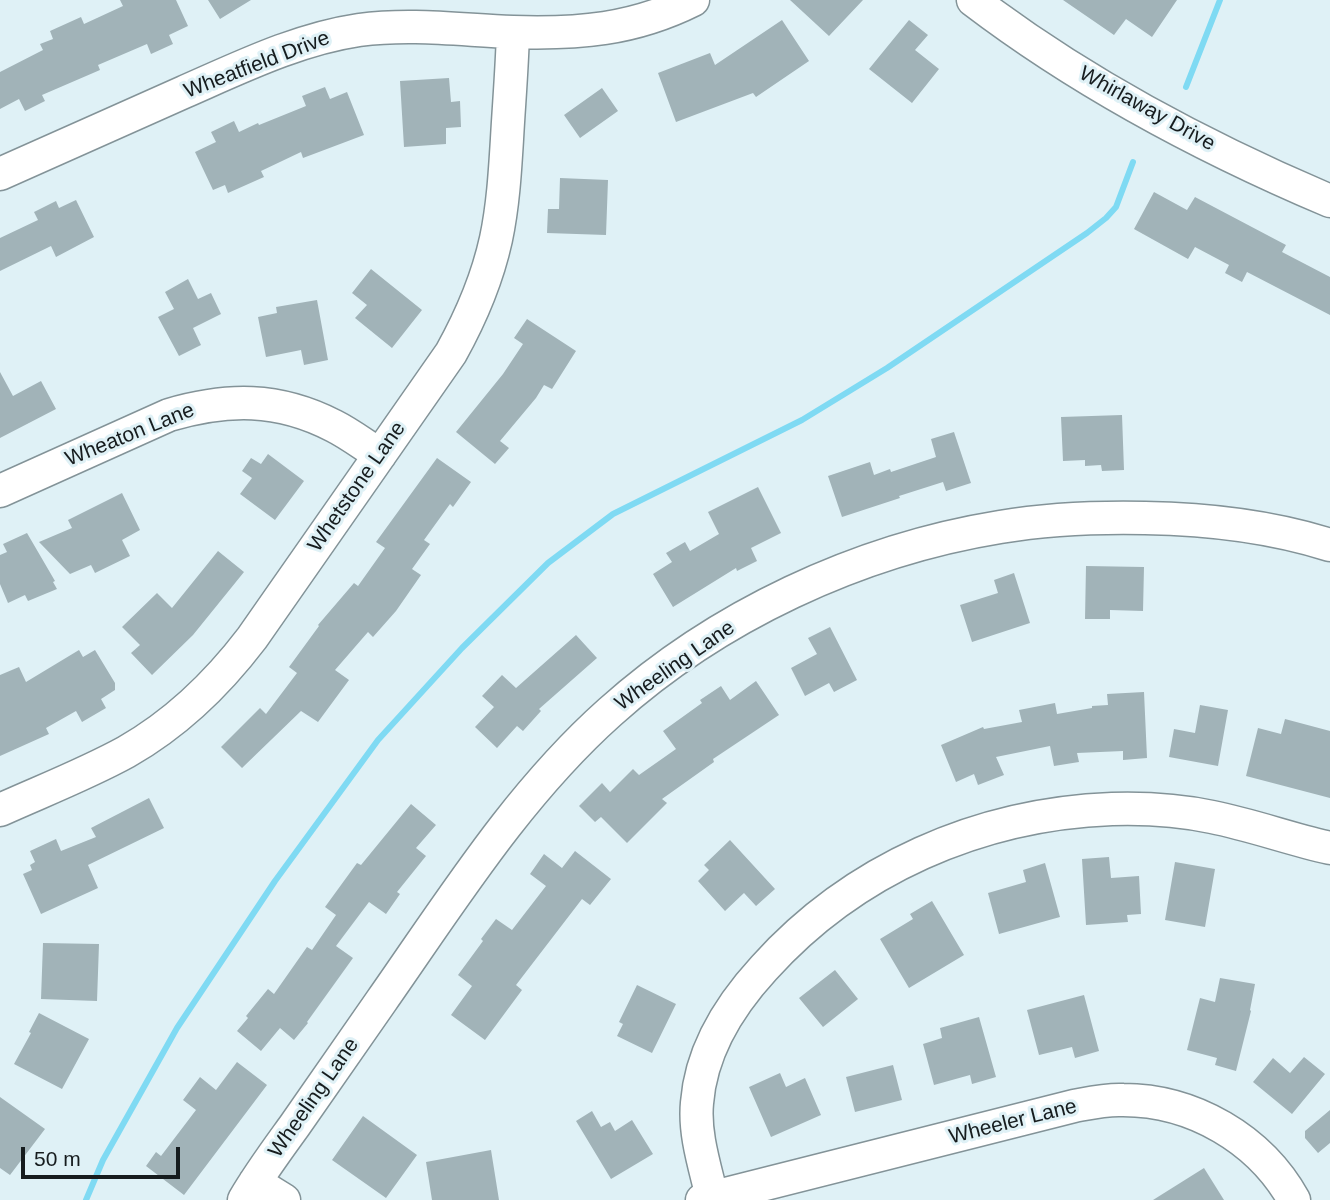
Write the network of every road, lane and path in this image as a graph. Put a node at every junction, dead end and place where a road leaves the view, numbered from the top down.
1 (693, 0) edge
2 (974, 0) edge
3 (444, 13) edge
4 (513, 32) junction
5 (0, 174) edge
6 (1330, 201) edge
7 (380, 455) junction
8 (0, 491) edge
9 (1330, 545) edge
10 (0, 810) edge
11 (1330, 848) edge
12 (250, 1191) edge
13 (707, 1199) edge
14 (284, 1200) edge
15 (1294, 1200) edge

1 - 4 street, Wheatfield Drive
2 - 6 street, Whirlaway Drive
3 - 4 street, Wheatfield Drive
3 - 5 street, Wheatfield Drive
4 - 7 street, Whetstone Lane
7 - 8 street, Wheaton Lane
7 - 10 street, Whetstone Lane
9 - 12 street, Wheeling Lane
11 - 13 street
12 - 14 street
13 - 15 street, Wheeler Lane

